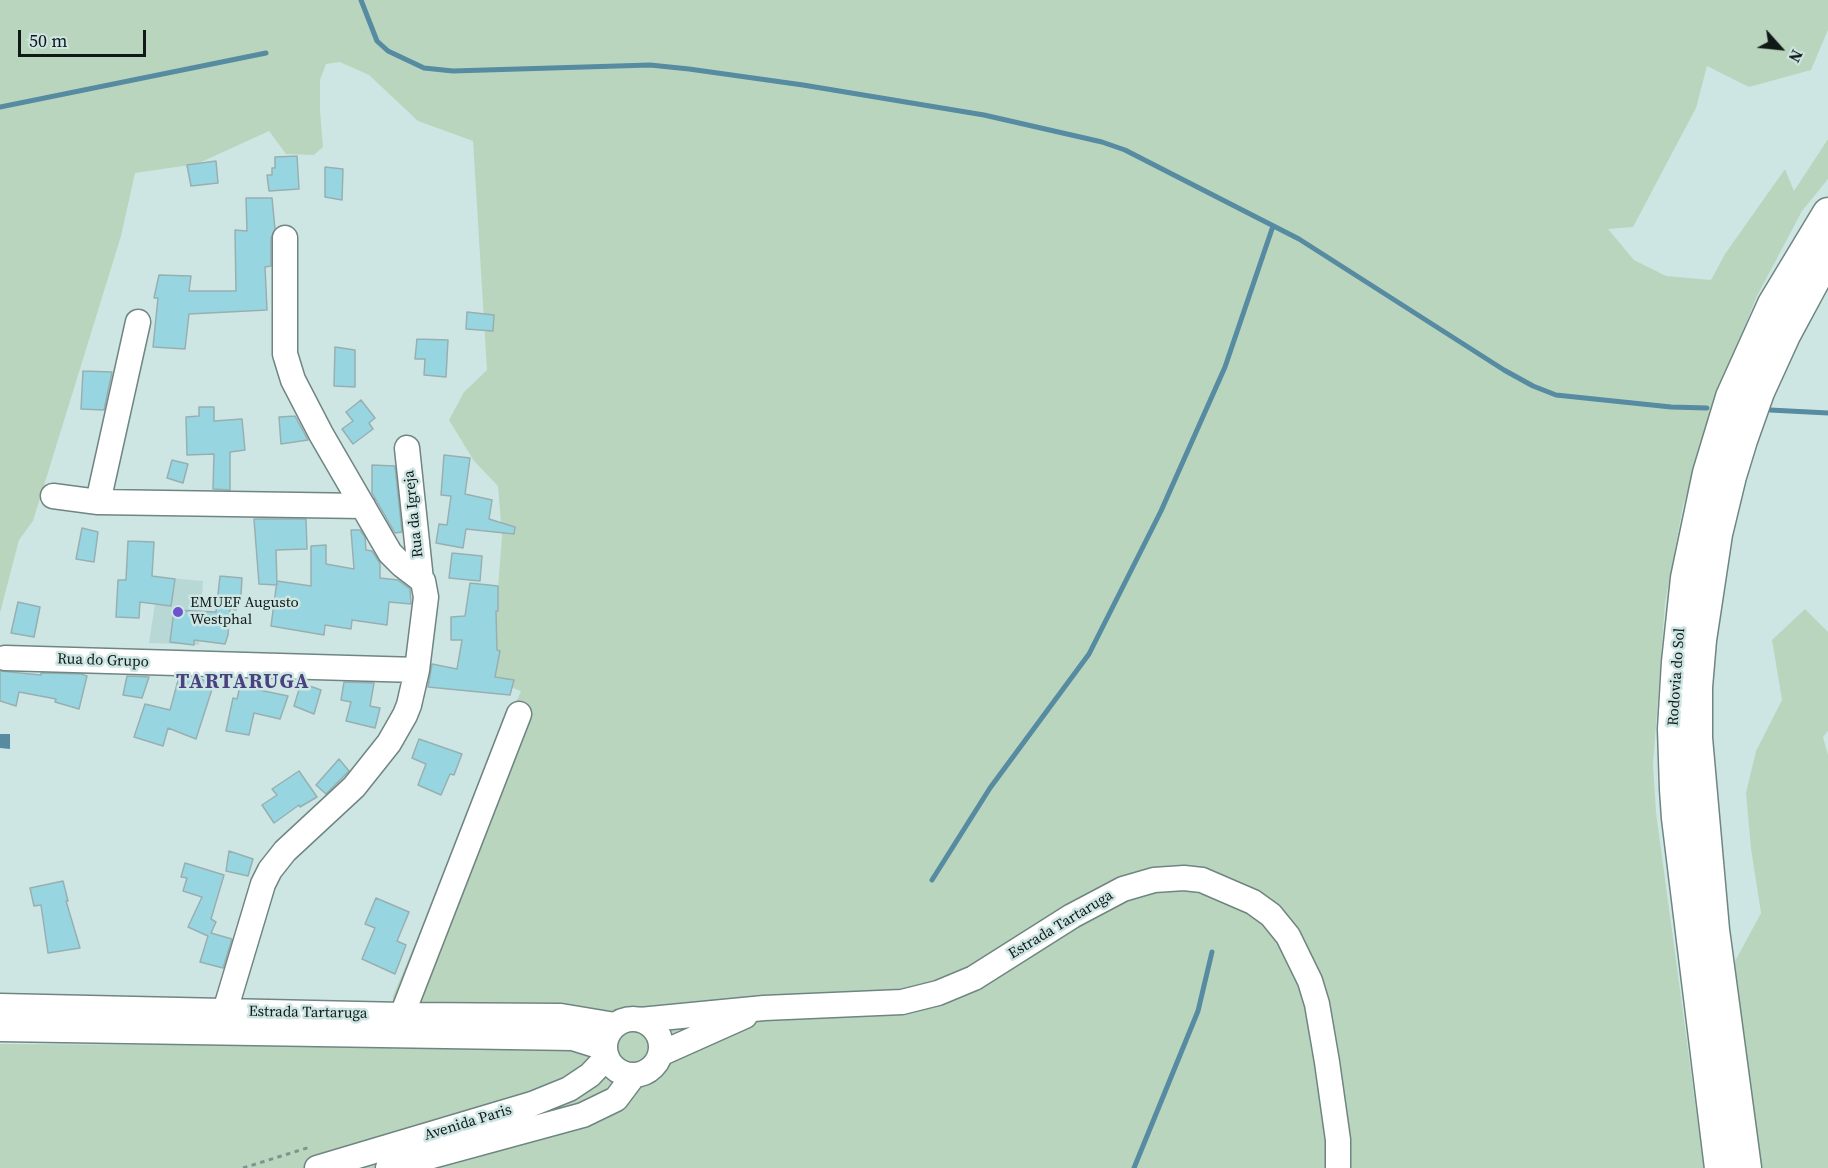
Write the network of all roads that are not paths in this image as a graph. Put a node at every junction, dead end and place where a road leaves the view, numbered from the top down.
1 (1828, 213) edge
2 (285, 238) dead end
3 (1828, 255) edge
4 (138, 322) dead end
5 (407, 448) dead end
6 (53, 496) dead end
7 (98, 502) junction
8 (363, 506) junction
9 (422, 580) junction
10 (5, 658) dead end
11 (417, 670) junction
12 (519, 714) dead end
13 (0, 1006) edge
14 (764, 1008) junction
15 (225, 1011) junction
16 (402, 1015) junction
17 (640, 1020) junction
18 (615, 1025) junction
19 (0, 1029) edge
20 (606, 1053) junction
21 (660, 1054) junction
22 (634, 1075) junction
23 (317, 1168) edge
24 (388, 1168) edge
25 (1338, 1168) edge
26 (1720, 1168) edge
27 (1746, 1168) edge

1 - 26 main road, Rodovia do Sol
2 - 8 street
3 - 27 main road, Rodovia do Sol
4 - 7 street
5 - 9 street, Rua da Igreja
6 - 7 street
7 - 8 street
8 - 9 street
9 - 11 street
10 - 11 street, Rua do Grupo
11 - 15 street
12 - 16 street
13 - 15 street, Estrada Tartaruga
14 - 17 street, Estrada Tartaruga
14 - 21 street, Estrada Tartaruga
14 - 25 street, Estrada Tartaruga
15 - 16 street, Estrada Tartaruga
16 - 18 street, Estrada Tartaruga
17 - 18 street
17 - 21 street
18 - 20 street
19 - 20 street, Estrada Tartaruga
20 - 22 street
20 - 23 street, Avenida Paris
21 - 22 street
22 - 24 street, Avenida Paris

